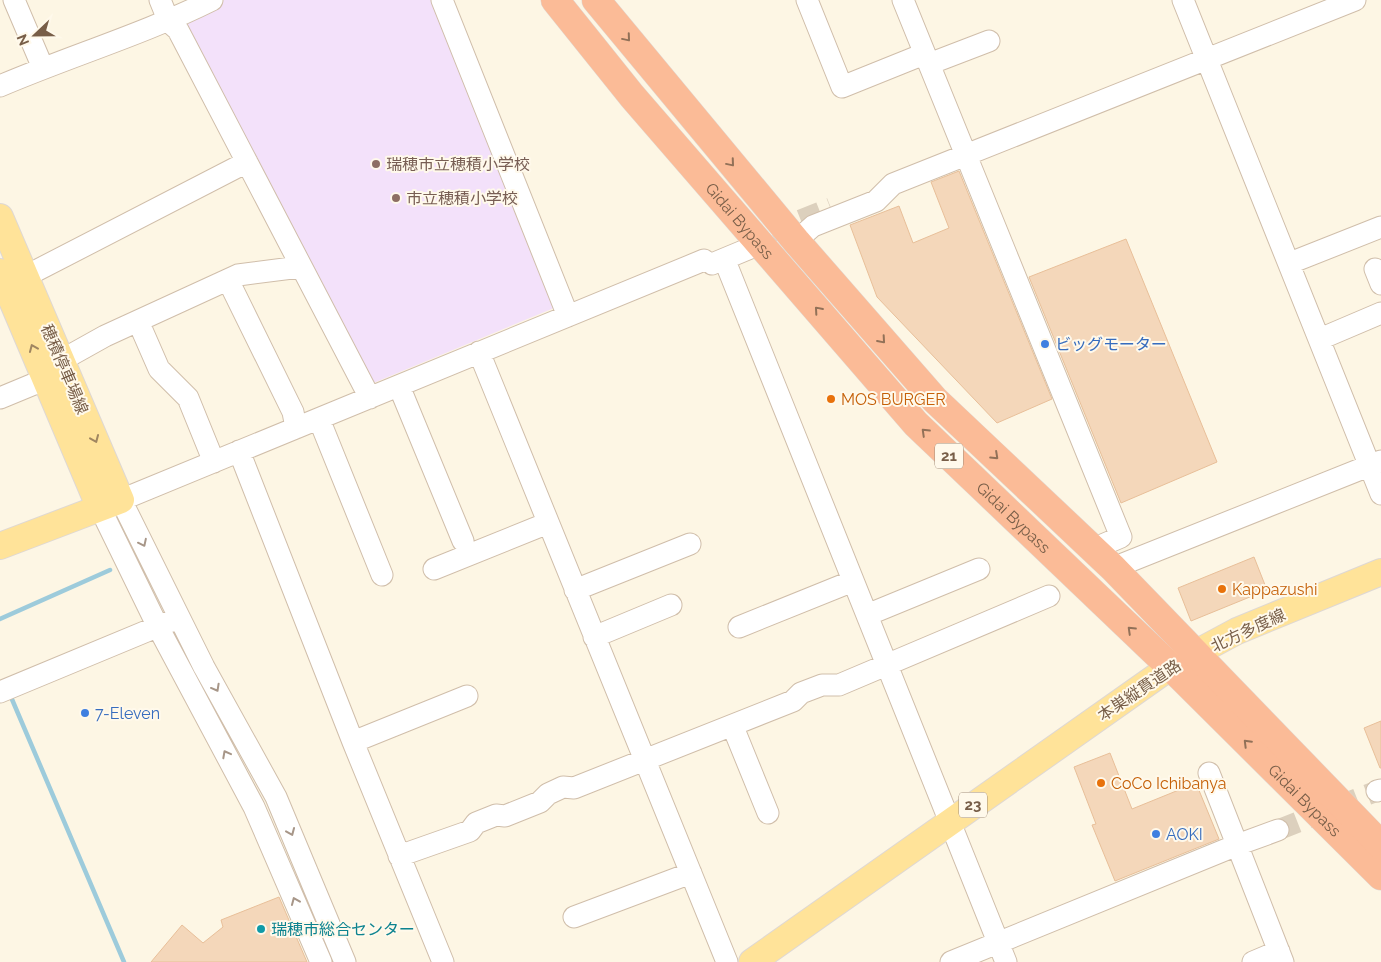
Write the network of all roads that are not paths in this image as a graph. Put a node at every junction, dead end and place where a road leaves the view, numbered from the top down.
1 (14, 0) edge
2 (160, 0) edge
3 (212, 0) edge
4 (442, 0) edge
5 (555, 0) edge
6 (807, 0) edge
7 (903, 0) edge
8 (1183, 0) edge
9 (1354, 0) edge
10 (606, 5) edge
11 (169, 22) junction
12 (989, 41) dead end
13 (927, 59) junction
14 (1206, 60) junction
15 (43, 68) junction
16 (0, 86) edge
17 (966, 156) junction
18 (247, 162) junction
19 (893, 184) junction
20 (836, 206) tunnel mouth
21 (0, 217) edge
22 (1381, 227) edge
23 (796, 241) junction
24 (760, 244) junction
25 (714, 260) junction
26 (1290, 263) junction
27 (300, 268) junction
28 (0, 272) edge
29 (26, 276) junction
30 (228, 280) junction
31 (1381, 313) edge
32 (568, 316) junction
33 (138, 321) junction
34 (1320, 339) junction
35 (479, 352) junction
36 (54, 370) junction
37 (399, 386) junction
38 (0, 398) edge
39 (370, 398) junction
40 (319, 419) junction
41 (296, 428) junction
42 (239, 451) junction
43 (214, 462) junction
44 (1375, 464) edge
45 (1381, 494) edge
46 (110, 503) junction
47 (548, 523) junction
48 (463, 541) dead end
49 (690, 544) dead end
50 (0, 546) edge
51 (1093, 548) junction
52 (434, 568) dead end
53 (1113, 568) junction
54 (979, 569) dead end
55 (1381, 572) edge
56 (382, 575) dead end
57 (852, 581) junction
58 (575, 590) junction
59 (1050, 596) dead end
60 (671, 605) dead end
61 (867, 615) junction
62 (180, 617) junction
63 (158, 627) junction
64 (739, 627) dead end
65 (594, 637) junction
66 (1198, 654) junction
67 (887, 665) junction
68 (1175, 672) junction
69 (0, 692) edge
70 (467, 696) dead end
71 (733, 726) junction
72 (353, 742) junction
73 (645, 760) junction
74 (1209, 773) dead end
75 (768, 813) dead end
76 (953, 828) junction
77 (1278, 830) tunnel mouth
78 (1237, 845) junction
79 (1381, 845) edge
80 (399, 856) junction
81 (691, 873) junction
82 (1381, 876) edge
83 (574, 917) dead end
84 (1001, 952) edge
85 (1281, 957) edge
86 (320, 962) edge
87 (345, 962) edge
88 (443, 962) edge
89 (727, 962) edge
90 (752, 962) edge
91 (777, 962) edge
92 (951, 962) edge
93 (1253, 962) edge

1 - 15 street
2 - 11 street
3 - 11 street
4 - 32 street
5 - 24 highway, Gidai Bypass / 21
6 - 13 street
7 - 13 street
8 - 14 street
9 - 14 street
10 -> 23 highway, Gidai Bypass / 21
11 - 15 street
11 - 18 street
12 - 13 street
13 - 17 street
14 - 17 street
14 - 26 street
15 - 16 street
17 - 19 street
17 - 51 street
18 - 27 street
18 - 29 street
19 - 20 street
19 - 23 street
21 - 29 main road, 穂積停車場線
22 - 26 street
23 -> 51 highway, Gidai Bypass / 21
24 - 25 street
68 -> 24 highway, Gidai Bypass / 21
25 - 32 street
25 - 57 street
26 - 34 street
27 - 30 street
27 - 39 street
36 -> 28 main road, 穂積停車場線
29 - 36 main road, 穂積停車場線
30 - 33 street
30 - 41 street
31 - 34 street
32 - 35 street
33 - 36 street
33 - 43 street
34 - 44 street
35 - 37 street
35 - 47 street
36 - 38 street
36 - 46 main road, 穂積停車場線
37 - 39 street
37 - 48 street
39 - 40 street
40 - 41 street
40 - 56 street
41 - 42 street
42 - 43 street
42 - 72 street
43 - 46 street
44 - 45 street
44 - 53 street
46 - 50 main road
46 -> 62 street
46 - 63 street
47 - 52 street
47 - 58 street
49 - 58 street
51 - 53 highway, Gidai Bypass / 21
53 - 66 highway, Gidai Bypass / 21
54 - 61 street
55 - 66 main road, 北方多度線 / 23
57 - 61 street
57 - 64 street
58 - 65 street
59 - 67 street
60 - 65 street
61 - 67 street
62 - 63 street
62 -> 87 street
63 - 69 street
86 -> 63 street
65 - 73 street
66 - 68 main road, 本巣縦貫道路 / 23
66 - 79 highway, Gidai Bypass / 21
67 - 71 street
67 - 76 street
68 - 76 main road, 本巣縦貫道路 / 23
82 -> 68 highway, Gidai Bypass / 21
70 - 72 street
71 - 73 street
71 - 75 street
72 - 80 street
73 - 80 street
73 - 81 street
74 - 78 street
76 - 84 street
76 - 90 main road, 本巣縦貫道路 / 23
76 - 91 main road, 本巣縦貫道路 / 23
77 - 78 street
78 - 84 street
78 - 85 street
80 - 88 street
81 - 83 street
81 - 89 street
84 - 92 street
85 - 93 street

